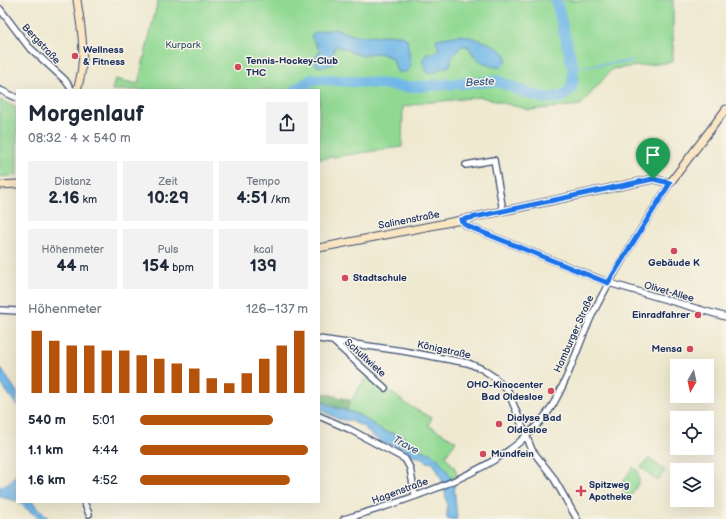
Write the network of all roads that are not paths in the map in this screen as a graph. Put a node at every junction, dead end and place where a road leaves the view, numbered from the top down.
1 (77, 0) edge
2 (0, 9) edge
3 (71, 89) edge
4 (77, 89) edge
5 (0, 90) edge
6 (16, 98) edge
7 (726, 109) edge
8 (466, 165) dead end
9 (670, 183) junction
10 (16, 184) edge
11 (0, 185) edge
12 (503, 211) junction
13 (461, 220) junction
14 (320, 248) edge
15 (608, 283) junction
16 (1, 310) edge
17 (16, 311) edge
18 (726, 317) edge
19 (320, 339) edge
20 (334, 342) junction
21 (385, 388) dead end
22 (320, 416) edge
23 (525, 437) junction
24 (455, 480) joint
25 (415, 495) junction
26 (84, 503) edge
27 (89, 514) dead end
28 (344, 519) edge
29 (577, 519) edge

1 - 4 street
2 - 3 street, Bergstraße
5 - 6 street
7 - 9 street, Hamburger Straße
8 - 12 street
9 - 12 street, Salinenstraße
9 - 15 street, Hamburger Straße
10 - 11 street
12 - 13 street, Salinenstraße
13 - 14 street, Salinenstraße
13 - 15 street, Olivet-Allee
15 - 18 street, Olivet-Allee
15 - 23 street, Hamburger Straße
16 - 17 street
19 - 20 street, Königstraße
20 - 21 street, Schultwiete
20 - 23 street, Königstraße
22 - 25 street
23 - 24 street, Hamburger Straße
23 - 29 street, Königstraße
24 - 25 street, Hagenstraße
25 - 28 street, Hagenstraße
26 - 27 street

